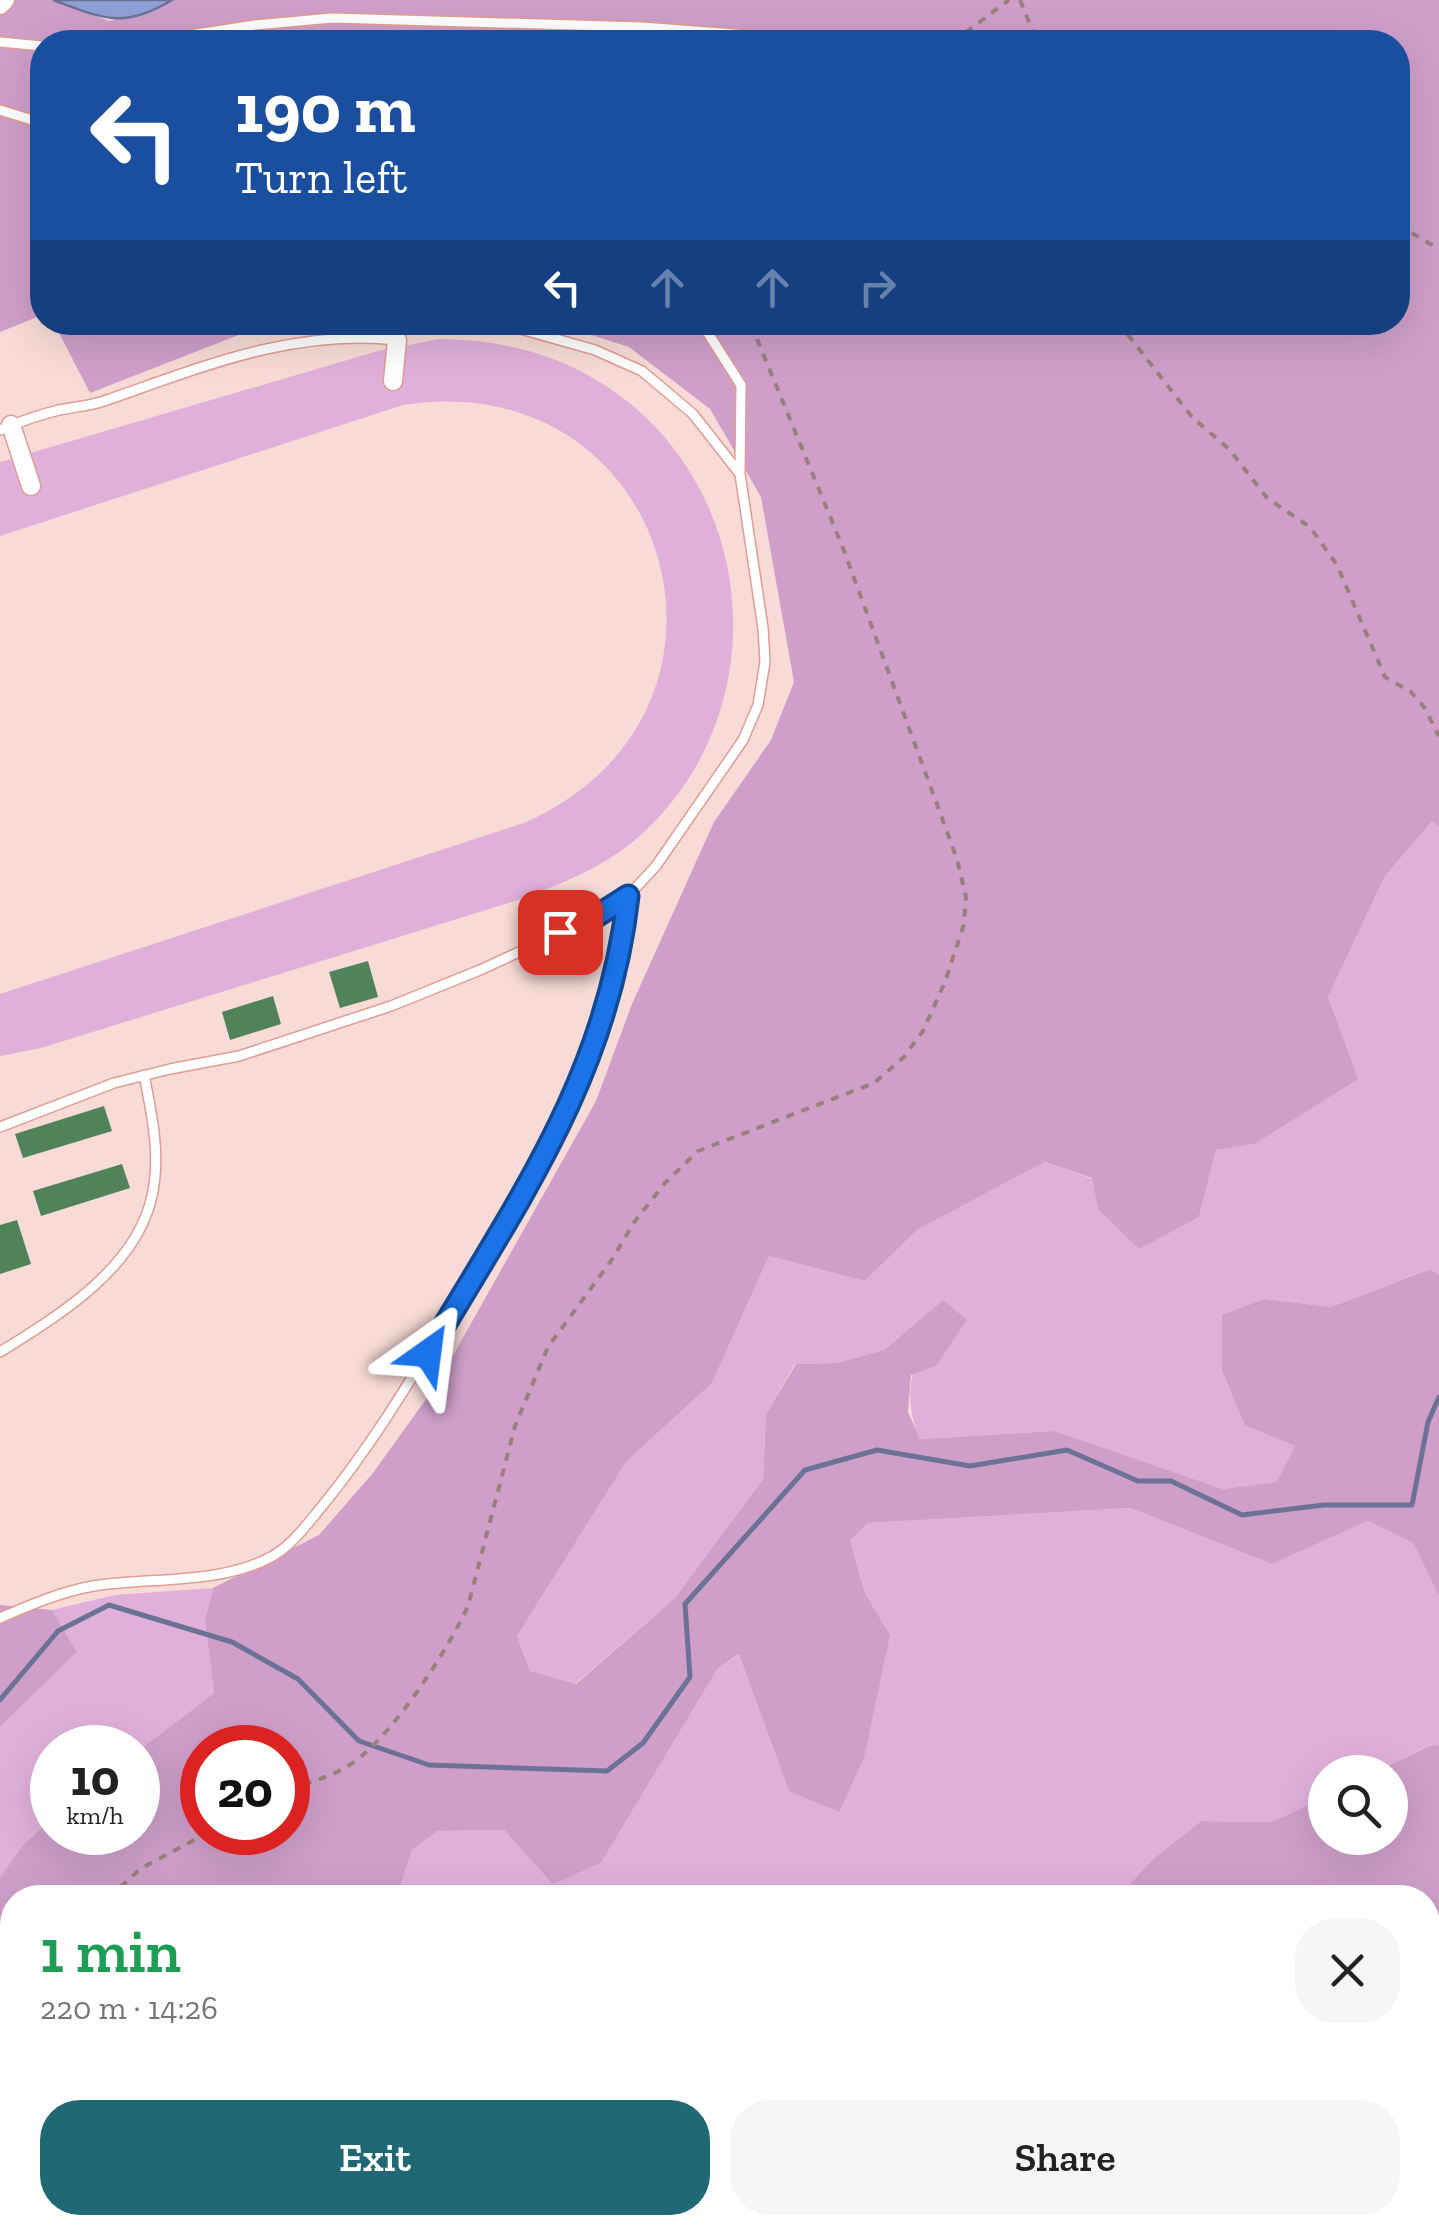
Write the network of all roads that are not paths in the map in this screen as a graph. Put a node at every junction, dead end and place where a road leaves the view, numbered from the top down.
1 (222, 30) edge
2 (681, 30) edge
3 (0, 42) edge
4 (30, 45) edge
5 (0, 110) edge
6 (30, 119) edge
7 (400, 335) edge
8 (542, 335) edge
9 (709, 335) edge
10 (397, 340) junction
11 (393, 382) dead end
12 (6, 428) edge
13 (740, 474) junction
14 (31, 486) dead end
15 (628, 896) junction
16 (144, 1075) junction
17 (0, 1127) edge
18 (0, 1352) edge
19 (0, 1618) edge

1 - 2 lane
3 - 4 lane
5 - 6 lane
7 - 10 lane
8 - 13 lane
9 - 13 lane
10 - 11 street
10 - 12 lane
12 - 14 street
13 - 15 lane
15 - 16 lane
15 - 19 lane
16 - 17 lane
16 - 18 lane

